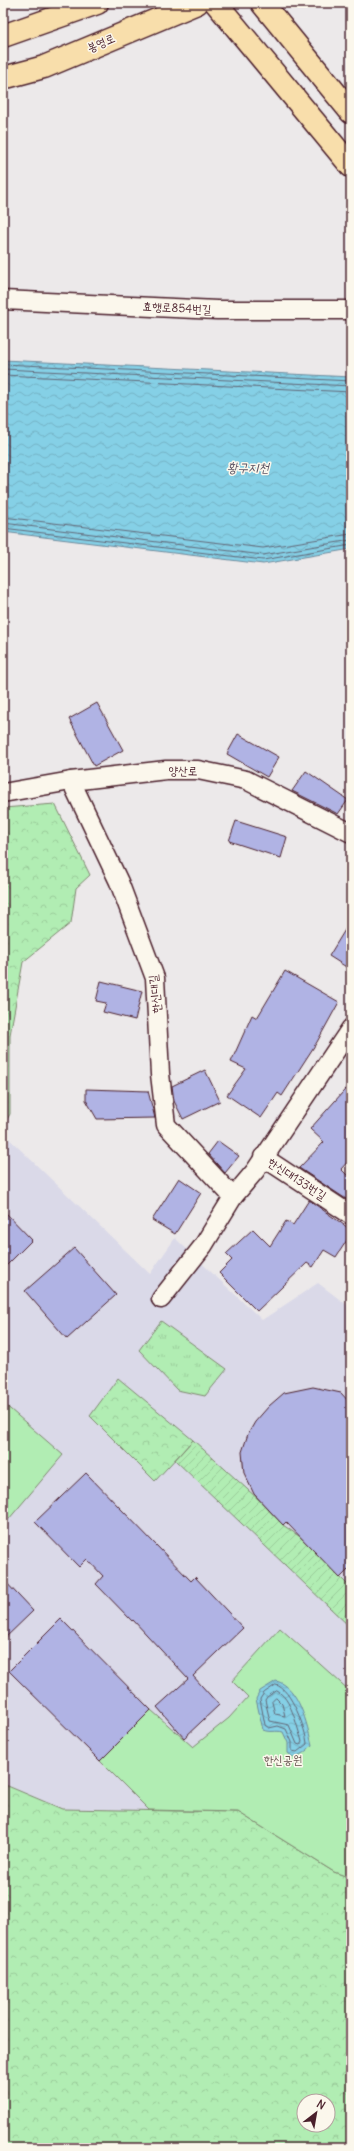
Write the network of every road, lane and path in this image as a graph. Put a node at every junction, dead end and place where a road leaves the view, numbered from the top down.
1 (97, 3) edge
2 (197, 3) edge
3 (216, 3) edge
4 (262, 3) edge
5 (3, 36) edge
6 (3, 78) edge
7 (351, 112) edge
8 (351, 166) edge
9 (3, 300) edge
10 (351, 310) edge
11 (71, 782) junction
12 (3, 793) edge
13 (351, 834) edge
14 (351, 1028) edge
15 (263, 1157) junction
16 (233, 1196) junction
17 (351, 1215) edge
18 (161, 1299) dead end

1 - 5 main road
2 - 6 main road, 봉영로
3 - 8 main road
4 - 7 main road
9 - 10 street, 효행로854번길
11 - 12 street, 양산로
11 - 13 street, 양산로
11 - 16 street, 한신대길
14 - 15 street
15 - 16 street
15 - 17 street, 한신대133번길
16 - 18 street

